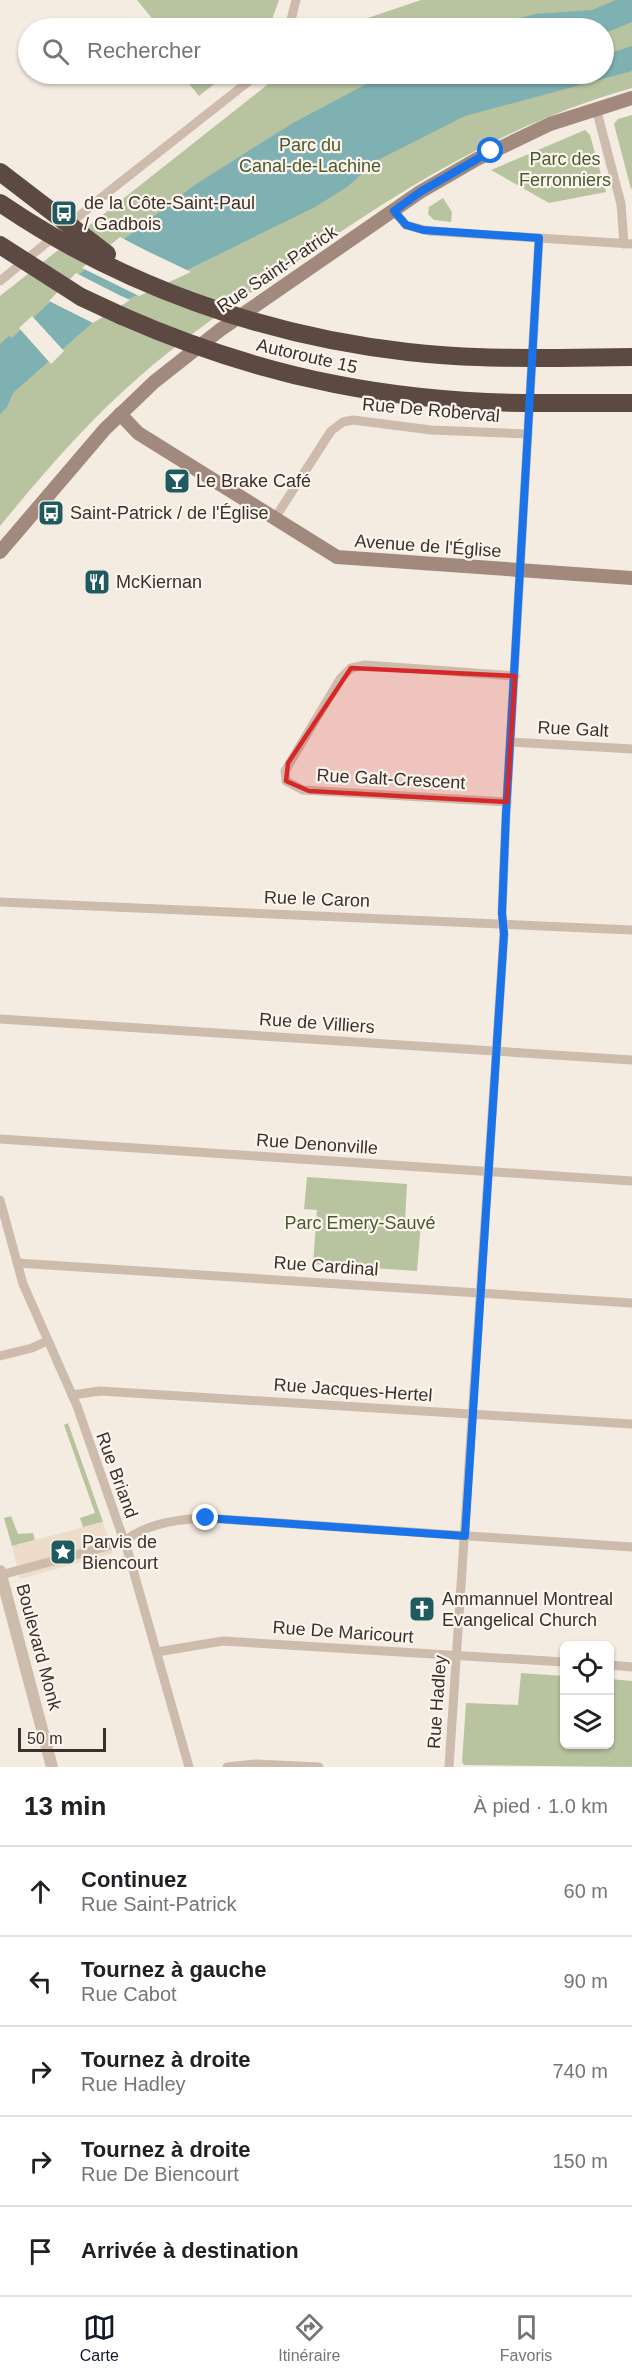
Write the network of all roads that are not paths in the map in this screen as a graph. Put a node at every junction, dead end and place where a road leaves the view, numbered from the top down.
1 (296, 0) edge
2 (292, 18) edge
3 (246, 84) edge
4 (632, 98) edge
5 (596, 108) junction
6 (0, 172) edge
7 (0, 203) edge
8 (394, 211) junction
9 (539, 238) junction
10 (628, 244) edge
11 (0, 245) edge
12 (0, 255) edge
13 (0, 281) edge
14 (160, 287) junction
15 (81, 297) junction
16 (632, 357) edge
17 (632, 403) edge
18 (120, 414) junction
19 (528, 434) junction
20 (275, 518) junction
21 (0, 552) edge
22 (520, 570) junction
23 (632, 578) edge
24 (515, 676) junction
25 (512, 742) junction
26 (632, 749) edge
27 (507, 802) junction
28 (0, 902) edge
29 (503, 924) junction
30 (632, 930) edge
31 (0, 1019) edge
32 (496, 1052) junction
33 (632, 1060) edge
34 (0, 1139) edge
35 (488, 1172) junction
36 (632, 1181) edge
37 (0, 1200) edge
38 (17, 1263) junction
39 (480, 1293) junction
40 (632, 1303) edge
41 (47, 1341) junction
42 (0, 1356) edge
43 (72, 1395) junction
44 (472, 1414) junction
45 (632, 1424) edge
46 (465, 1536) junction
47 (124, 1542) junction
48 (632, 1547) edge
49 (0, 1573) edge
50 (157, 1652) junction
51 (456, 1656) junction
52 (560, 1662) edge
53 (614, 1665) edge
54 (632, 1667) edge
55 (52, 1767) edge
56 (189, 1767) edge
57 (227, 1767) edge
58 (319, 1767) edge
59 (449, 1767) edge

1 - 2 street
3 - 13 street
4 - 5 main road, Rue Saint-Patrick
5 - 8 main road, Rue Saint-Patrick
5 - 10 street
6 - 14 highway, bridge
7 - 14 highway, bridge
8 - 9 street
8 - 18 main road, Rue Saint-Patrick
9 - 10 street
9 - 19 street, Rue Hadley
11 - 15 highway, Autoroute 15, bridge
12 - 15 highway, bridge
14 - 16 highway, Autoroute 15, bridge
15 - 17 highway, Autoroute 15, bridge
18 - 20 main road, Avenue de l'Église
18 - 21 main road, Rue Saint-Patrick
19 - 20 street, Rue De Roberval
19 - 22 street, Rue Hadley
20 - 22 main road, Avenue de l'Église
22 - 23 main road, Avenue de l'Église
22 - 24 street, Rue Hadley
24 - 25 street, Rue Hadley
24 - 27 street, Rue Galt-Crescent
25 - 26 street, Rue Galt
25 - 27 street, Rue Hadley
27 - 29 street, Rue Hadley
28 - 29 street, Rue le Caron
29 - 30 street, Rue le Caron
29 - 32 street, Rue Hadley
31 - 32 street, Rue de Villiers
32 - 33 street, Rue de Villiers
32 - 35 street, Rue Hadley
34 - 35 street, Rue Denonville
35 - 36 street, Rue Denonville
35 - 39 street, Rue Hadley
37 - 38 street, Rue Briand
38 - 39 street, Rue Cardinal
38 - 41 street, Rue Briand
39 - 40 street, Rue Cardinal
39 - 44 street, Rue Hadley
41 - 42 street
41 - 43 street, Rue Briand
43 - 44 street, Rue Jacques-Hertel
43 - 47 street, Rue Briand
44 - 45 street, Rue Jacques-Hertel
44 - 46 street, Rue Hadley
46 - 47 street
46 - 48 street
46 - 51 street, Rue Hadley
47 - 49 street
47 - 50 street, Rue Briand
49 - 55 street, Boulevard Monk
50 - 51 street, Rue De Maricourt
50 - 56 street, Rue Briand
51 - 52 street, Rue De Maricourt
51 - 59 street, Rue Hadley
53 - 54 street
57 - 58 street

